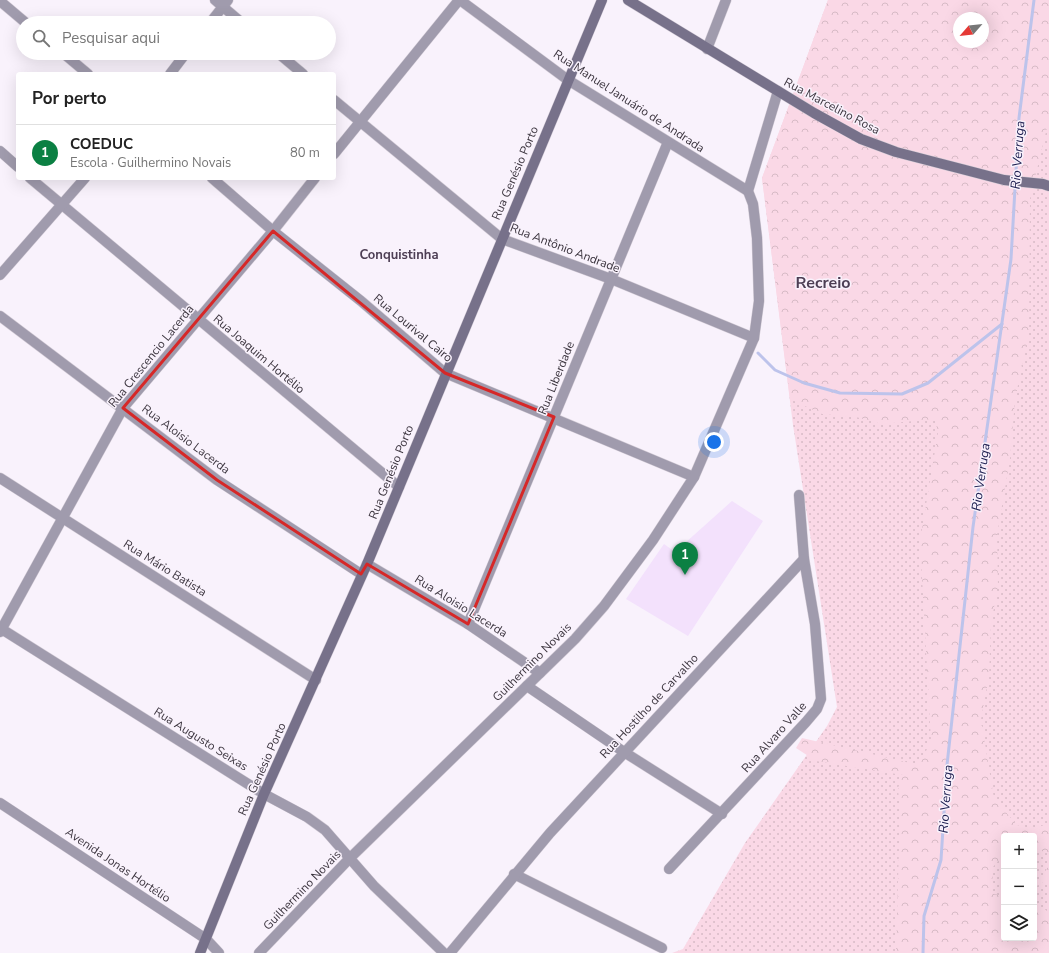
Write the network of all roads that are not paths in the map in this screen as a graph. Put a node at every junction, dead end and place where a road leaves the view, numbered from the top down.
1 (215, 0) edge
2 (459, 0) edge
3 (602, 0) edge
4 (628, 0) edge
5 (726, 0) edge
6 (0, 1) edge
7 (226, 3) edge
8 (18, 16) edge
9 (216, 16) edge
10 (236, 16) edge
11 (706, 48) junction
12 (71, 60) edge
13 (181, 60) edge
14 (286, 60) edge
15 (86, 72) edge
16 (172, 72) edge
17 (301, 72) edge
18 (568, 80) junction
19 (778, 91) junction
20 (336, 102) edge
21 (360, 122) junction
22 (668, 142) junction
23 (0, 152) edge
24 (336, 152) edge
25 (16, 165) edge
26 (32, 180) edge
27 (83, 180) edge
28 (214, 180) edge
29 (313, 180) edge
30 (1047, 183) edge
31 (748, 192) junction
32 (62, 205) junction
33 (273, 231) junction
34 (502, 239) junction
35 (0, 276) edge
36 (611, 279) junction
37 (0, 316) edge
38 (197, 320) junction
39 (754, 338) junction
40 (445, 373) junction
41 (123, 408) junction
42 (554, 417) junction
43 (694, 477) junction
44 (0, 478) edge
45 (399, 487) junction
46 (799, 495) dead end
47 (61, 518) junction
48 (804, 559) junction
49 (367, 564) junction
50 (361, 574) junction
51 (468, 624) junction
52 (1, 630) edge
53 (540, 673) junction
54 (316, 680) junction
55 (527, 686) junction
56 (624, 752) junction
57 (264, 794) junction
58 (0, 802) edge
59 (722, 814) junction
60 (350, 858) junction
61 (669, 869) dead end
62 (514, 874) junction
63 (206, 939) junction
64 (662, 948) dead end
65 (200, 953) edge
66 (219, 953) edge
67 (259, 953) edge
68 (444, 953) edge
69 (450, 953) edge

1 - 7 street
2 - 18 street, Rua Manuel Januário de Andrada
2 - 21 street
3 - 18 street, Rua Genésio Porto
4 - 11 street, Rua Marcelino Rosa
5 - 11 street
6 - 8 street
7 - 9 street
7 - 10 street
11 - 19 street, Rua Marcelino Rosa
12 - 15 street
13 - 16 street
14 - 17 street
18 - 22 street, Rua Manuel Januário de Andrada
18 - 34 street, Rua Genésio Porto
19 - 30 street, Rua Marcelino Rosa
19 - 31 street
20 - 21 street, Rua Antônio Andrade
21 - 24 street
21 - 34 street, Rua Antônio Andrade
22 - 31 street, Rua Manuel Januário de Andrada
22 - 36 street, Rua Liberdade
23 - 25 street
26 - 32 street, Rua Joaquim Hortélio
27 - 32 street
28 - 33 street, Rua Lourival Cairo
29 - 33 street, Rua Crescencio Lacerda
31 - 39 street, Guilhermino Novais
32 - 35 street
32 - 38 street, Rua Joaquim Hortélio
33 - 38 street, Rua Crescencio Lacerda
33 - 40 street, Rua Lourival Cairo
34 - 36 street, Rua Antônio Andrade
34 - 40 street, Rua Genésio Porto
36 - 39 street, Rua Antônio Andrade
36 - 42 street, Rua Liberdade
37 - 41 street, Rua Aloisio Lacerda
38 - 41 street, Rua Crescencio Lacerda
38 - 45 street, Rua Joaquim Hortélio
39 - 43 street, Guilhermino Novais
40 - 42 street, Rua Lourival Cairo
40 - 45 street, Rua Genésio Porto
41 - 47 street, Rua Crescencio Lacerda
41 - 50 street, Rua Aloisio Lacerda
42 - 43 street, Rua Lourival Cairo
42 - 51 street, Rua Liberdade
43 - 53 street, Guilhermino Novais
44 - 47 street, Rua Mário Batista
45 - 49 street, Rua Genésio Porto
46 - 48 street, Rua Alvaro Valle
47 - 52 street, Rua Crescencio Lacerda
47 - 54 street, Rua Mário Batista
48 - 56 street, Rua Hostilho de Carvalho
48 - 59 street, Rua Alvaro Valle
49 - 50 street, Rua Genésio Porto
49 - 51 street, Rua Aloisio Lacerda
50 - 54 street, Rua Genésio Porto
51 - 53 street, Rua Aloisio Lacerda
52 - 57 street, Rua Augusto Seixas
53 - 55 street, Guilhermino Novais
54 - 57 street, Rua Genésio Porto
55 - 56 street
55 - 60 street, Guilhermino Novais
56 - 59 street
56 - 62 street, Rua Hostilho de Carvalho
57 - 60 street, Rua Augusto Seixas
57 - 63 street, Rua Genésio Porto
58 - 63 street, Avenida Jonas Hortélio
59 - 61 street, Rua Alvaro Valle
60 - 67 street, Guilhermino Novais
60 - 68 street, Rua Augusto Seixas
62 - 64 street
62 - 69 street, Rua Hostilho de Carvalho
63 - 65 street, Rua Genésio Porto
63 - 66 street, Avenida Jonas Hortélio

